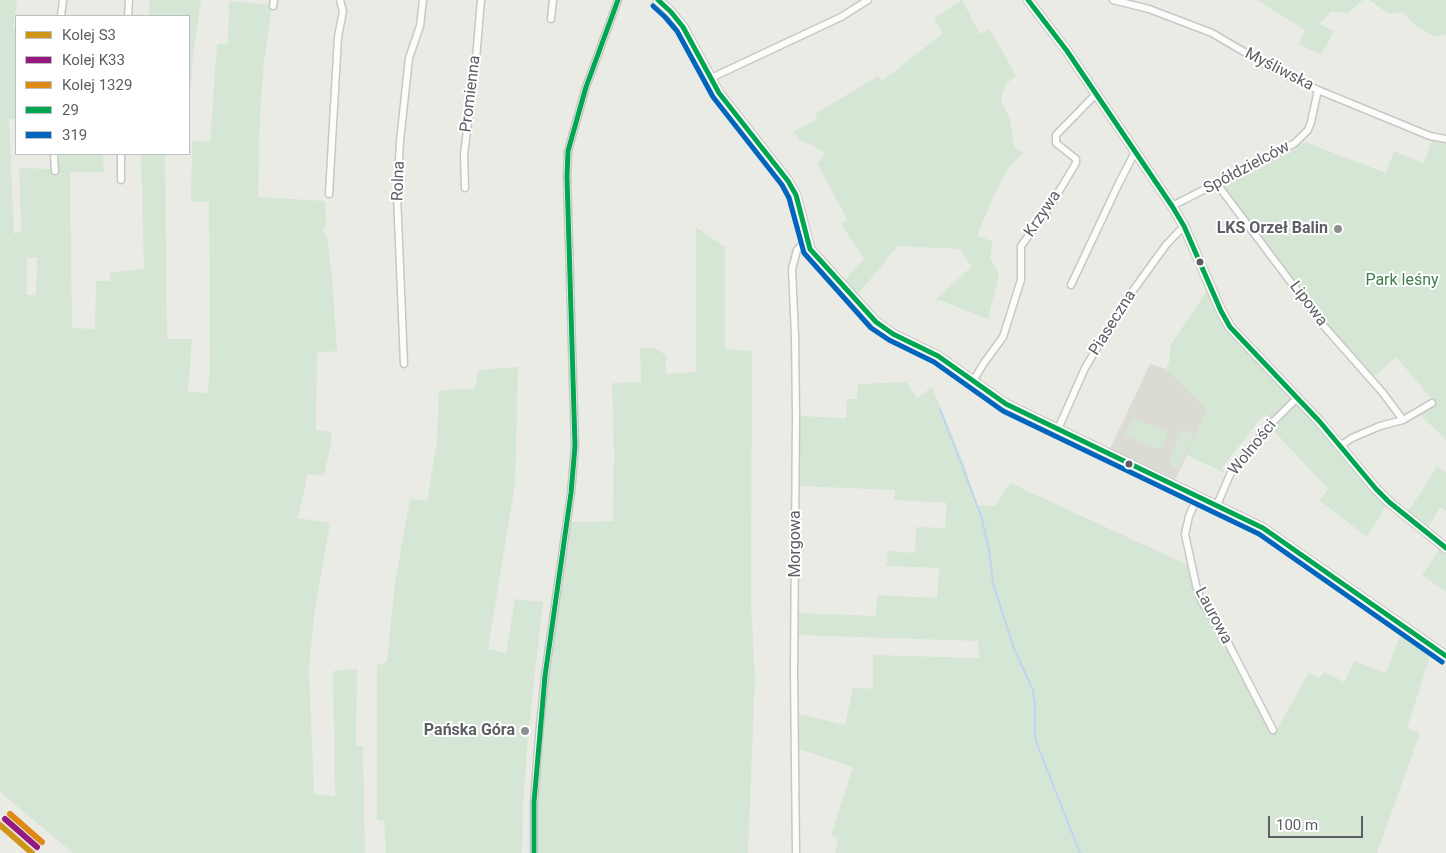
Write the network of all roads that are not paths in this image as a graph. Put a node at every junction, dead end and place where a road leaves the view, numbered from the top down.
1 (63, 0) edge
2 (129, 0) edge
3 (340, 0) edge
4 (423, 0) edge
5 (481, 0) edge
6 (554, 0) edge
7 (618, 0) edge
8 (658, 0) edge
9 (868, 0) edge
10 (1028, 0) edge
11 (1113, 0) edge
12 (62, 15) edge
13 (128, 15) edge
14 (551, 19) dead end
15 (710, 78) junction
16 (1318, 90) junction
17 (1096, 94) junction
18 (1446, 139) edge
19 (1135, 152) junction
20 (54, 155) edge
21 (121, 155) edge
22 (55, 171) dead end
23 (121, 180) dead end
24 (1217, 184) junction
25 (465, 188) dead end
26 (329, 194) dead end
27 (1172, 206) junction
28 (1184, 226) junction
29 (807, 239) junction
30 (1071, 286) dead end
31 (404, 364) dead end
32 (973, 381) junction
33 (1298, 397) junction
34 (1432, 403) dead end
35 (1403, 420) junction
36 (1058, 429) junction
37 (1340, 446) junction
38 (1198, 496) junction
39 (1217, 505) junction
40 (1446, 548) edge
41 (1446, 656) edge
42 (1273, 730) dead end
43 (534, 853) edge
44 (796, 853) edge

1 - 12 street
2 - 13 street
3 - 26 street
4 - 31 street, Rolna
5 - 25 street, Promienna
6 - 14 street
7 - 43 street
8 - 15 street
9 - 15 street
10 - 17 street
11 - 16 street, Myśliwska
15 - 29 street
16 - 18 street, Myśliwska
16 - 24 street, Spółdzielców
17 - 19 street
17 - 32 street, Krzywa
19 - 27 street
19 - 30 street
20 - 22 street
21 - 23 street
24 - 27 street, Spółdzielców
24 - 35 street, Lipowa
27 - 28 street
28 - 33 street
28 - 36 street, Piaseczna
29 - 32 street
29 - 44 street, Morgowa
32 - 36 street
33 - 37 street
33 - 39 street, Wolności
34 - 35 street
35 - 37 street
36 - 38 street
37 - 40 street
38 - 39 street
38 - 42 street, Laurowa
39 - 41 street

